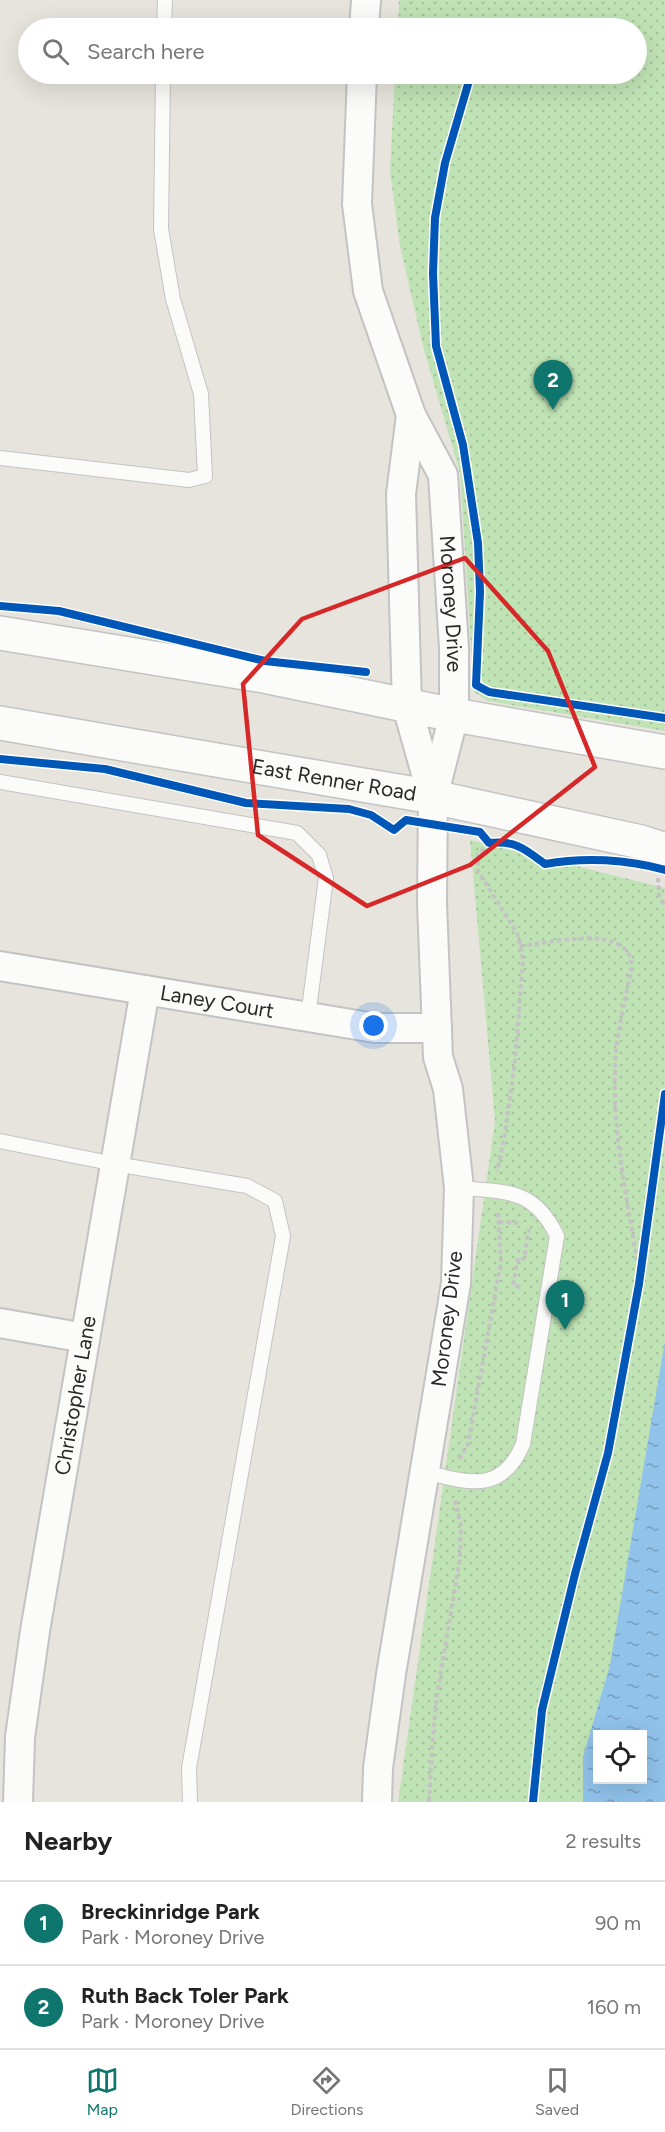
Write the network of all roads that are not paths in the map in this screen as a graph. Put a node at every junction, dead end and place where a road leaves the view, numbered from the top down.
1 (165, 0) edge
2 (366, 0) edge
3 (164, 18) edge
4 (365, 18) edge
5 (163, 84) edge
6 (362, 84) edge
7 (411, 415) junction
8 (0, 458) edge
9 (0, 633) edge
10 (407, 706) junction
11 (454, 715) junction
12 (0, 723) edge
13 (665, 753) edge
14 (0, 782) edge
15 (433, 797) junction
16 (655, 853) edge
17 (0, 966) edge
18 (145, 990) junction
19 (308, 1017) junction
20 (437, 1028) junction
21 (0, 1141) edge
22 (115, 1164) junction
23 (459, 1188) junction
24 (0, 1323) edge
25 (85, 1338) junction
26 (424, 1472) junction
27 (18, 1802) edge
28 (190, 1802) edge
29 (376, 1802) edge

1 - 3 lane
2 - 4 street
5 - 8 lane
6 - 7 street, Moroney Drive
7 - 10 street, Moroney Drive
7 - 11 street, Moroney Drive
9 - 10 main road
10 - 11 main road
10 - 15 street, Moroney Drive
11 - 13 main road
11 - 15 street, Moroney Drive
12 - 15 main road, East Renner Road
14 - 19 lane
15 - 16 main road, East Renner Road
15 - 20 street, Moroney Drive
17 - 18 street, Laney Court
18 - 19 street, Laney Court
18 - 22 street, Christopher Lane
19 - 20 street, Laney Court
20 - 23 street, Moroney Drive
21 - 22 lane
22 - 25 street, Christopher Lane
22 - 28 lane
23 - 26 street, Moroney Drive
23 - 26 lane
24 - 25 street
25 - 27 street, Christopher Lane
26 - 29 street, Moroney Drive

